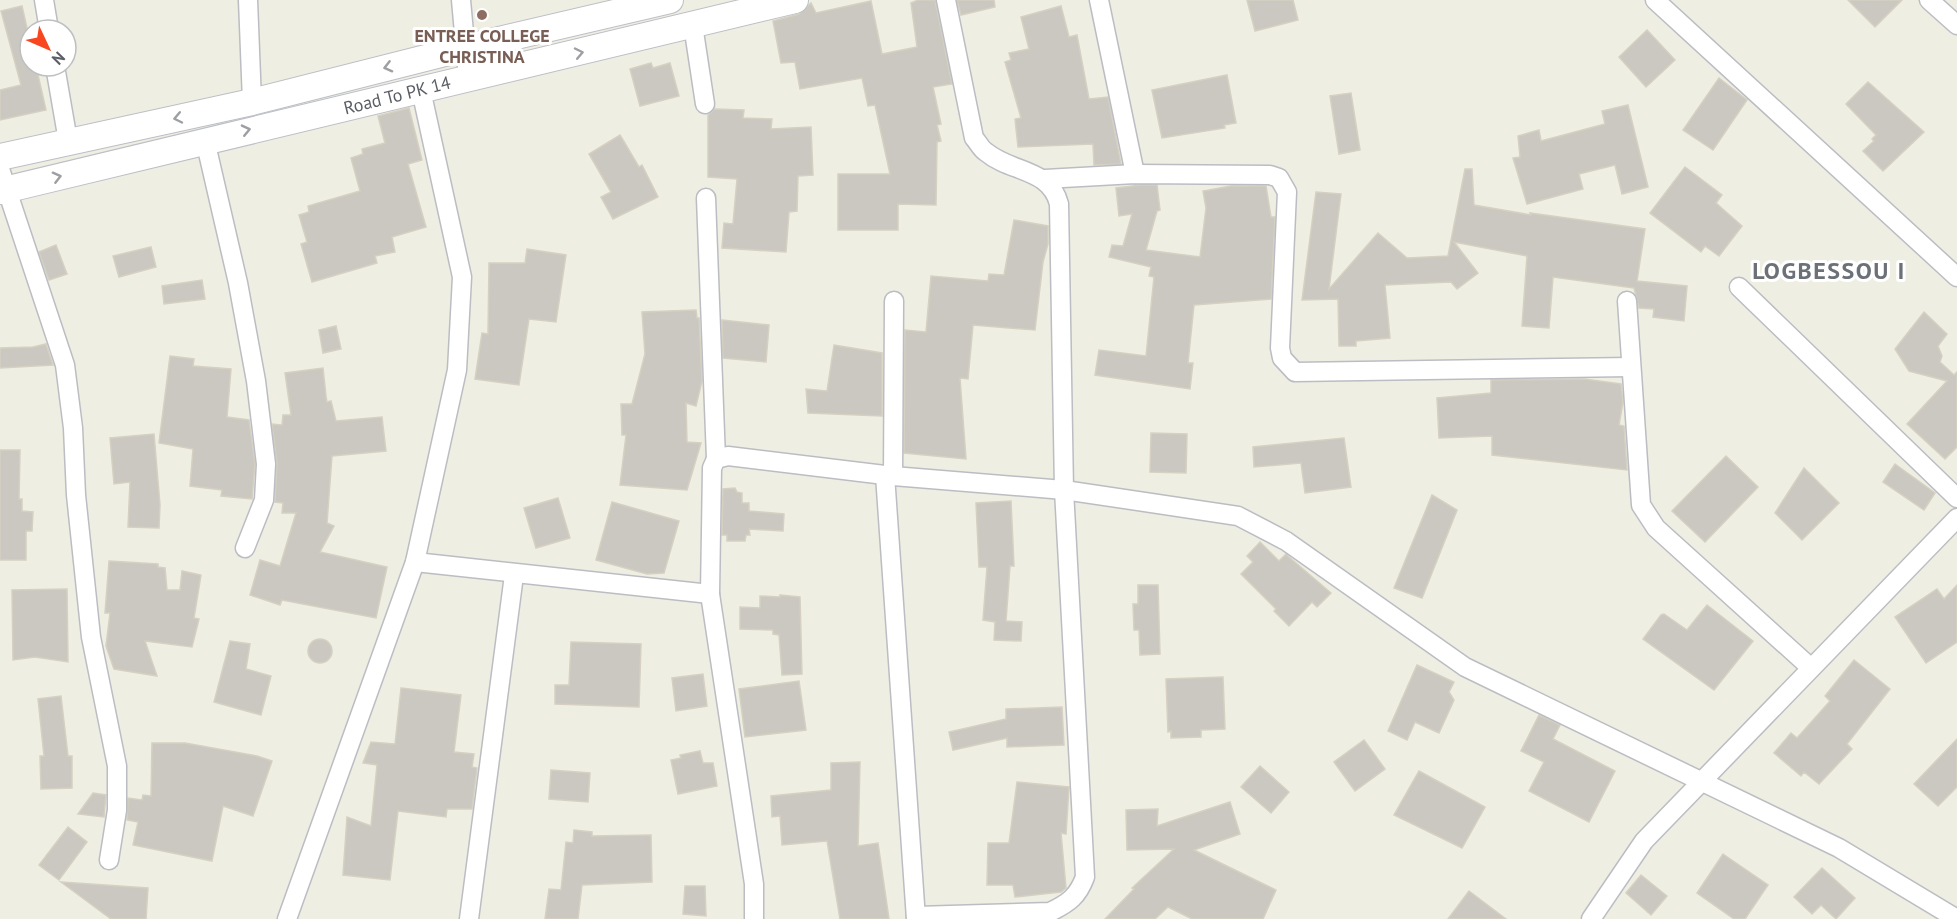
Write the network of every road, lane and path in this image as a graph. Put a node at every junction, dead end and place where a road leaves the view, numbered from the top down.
1 (44, 0) edge
2 (248, 0) edge
3 (461, 0) edge
4 (670, 0) edge
5 (795, 0) edge
6 (946, 0) edge
7 (1099, 0) edge
8 (1655, 0) edge
9 (1929, 0) edge
10 (47, 18) edge
11 (693, 25) junction
12 (1957, 25) edge
13 (465, 48) junction
14 (468, 77) junction
15 (57, 78) edge
16 (421, 90) junction
17 (252, 102) junction
18 (705, 104) dead end
19 (205, 140) junction
20 (68, 141) junction
21 (0, 157) edge
22 (1135, 174) junction
23 (1045, 179) junction
24 (2, 183) edge
25 (706, 198) dead end
26 (1957, 277) edge
27 (1739, 287) dead end
28 (1627, 301) dead end
29 (894, 302) dead end
30 (1631, 367) junction
31 (716, 459) junction
32 (889, 476) junction
33 (1064, 490) junction
34 (1957, 498) edge
35 (1957, 519) edge
36 (245, 548) dead end
37 (415, 561) junction
38 (514, 574) junction
39 (710, 594) junction
40 (1811, 668) junction
41 (1703, 780) junction
42 (109, 860) dead end
43 (916, 917) edge
44 (287, 919) edge
45 (469, 919) edge
46 (754, 919) edge
47 (1591, 919) edge
48 (1957, 919) edge

1 - 10 street
2 - 17 street
3 - 13 street
4 - 13 main road, Road To PK 14
5 - 11 main road, Road To PK 14
6 - 23 street
7 - 22 street
8 - 26 street
9 - 12 street
14 -> 11 main road, Road To PK 14
11 - 18 street
13 - 14 street
13 -> 17 main road, Road To PK 14
14 - 16 main road, Road To PK 14
15 - 20 street
19 -> 16 main road, Road To PK 14
16 - 37 street
17 -> 20 main road, Road To PK 14
24 -> 19 main road, Road To PK 14
19 - 36 street
20 - 21 main road, Road To PK 14
22 - 23 street
22 - 30 street
23 - 33 street
24 - 42 street
25 - 31 street
27 - 34 street
28 - 30 street
29 - 32 street
30 - 40 street
31 - 32 street
31 - 39 street
32 - 33 street
32 - 43 street
33 - 41 street
33 - 43 street
35 - 40 street
37 - 38 street
37 - 44 street
38 - 39 street
38 - 45 street
39 - 46 street
40 - 41 street
41 - 47 street
41 - 48 street

